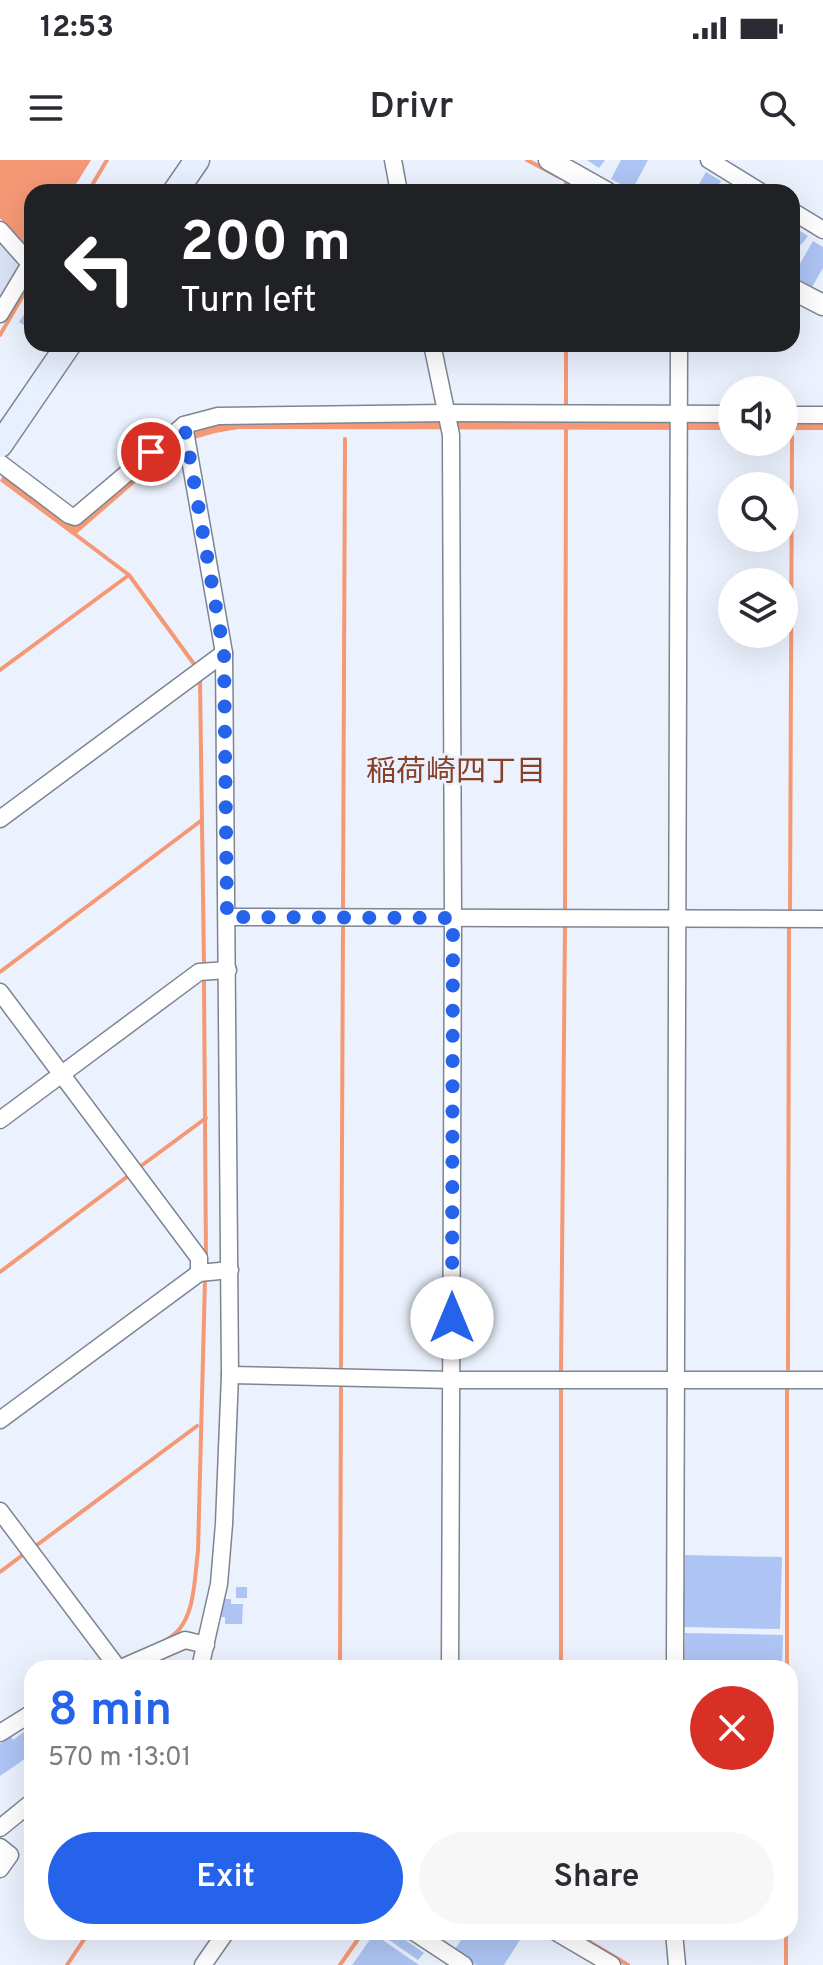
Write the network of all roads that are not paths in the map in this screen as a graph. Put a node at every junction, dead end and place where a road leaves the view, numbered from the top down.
1 (197, 160) edge
2 (393, 160) edge
3 (549, 160) edge
4 (709, 160) edge
5 (180, 184) edge
6 (398, 184) edge
7 (592, 184) edge
8 (748, 184) edge
9 (800, 216) edge
10 (0, 230) edge
11 (823, 230) edge
12 (24, 257) edge
13 (24, 276) edge
14 (800, 293) edge
15 (823, 305) edge
16 (0, 314) edge
17 (64, 352) edge
18 (434, 352) edge
19 (679, 352) edge
20 (446, 413) junction
21 (679, 414) junction
22 (718, 414) edge
23 (798, 415) edge
24 (823, 415) edge
25 (185, 432) junction
26 (0, 445) edge
27 (0, 463) edge
28 (224, 653) junction
29 (0, 819) edge
30 (227, 917) junction
31 (453, 918) junction
32 (677, 919) junction
33 (823, 919) edge
34 (228, 970) junction
35 (0, 992) edge
36 (61, 1073) junction
37 (0, 1120) edge
38 (230, 1270) junction
39 (199, 1273) junction
40 (230, 1375) junction
41 (675, 1379) junction
42 (451, 1380) junction
43 (823, 1380) edge
44 (0, 1420) edge
45 (0, 1511) edge
46 (206, 1645) junction
47 (114, 1660) edge
48 (139, 1660) edge
49 (202, 1660) edge
50 (450, 1660) edge
51 (675, 1660) edge
52 (24, 1718) edge
53 (0, 1733) edge
54 (24, 1808) edge
55 (0, 1828) edge
56 (0, 1847) edge
57 (0, 1869) edge
58 (220, 1940) edge
59 (426, 1940) edge
60 (570, 1940) edge
61 (675, 1940) edge
62 (203, 1965) edge
63 (464, 1965) edge
64 (612, 1965) edge
65 (677, 1965) edge

1 - 5 main road
2 - 6 street
3 - 7 street
4 - 8 street
9 - 11 street
10 - 12 street
13 - 16 street
14 - 15 street
17 - 26 main road
18 - 20 street
19 - 21 street
20 - 21 street
20 - 25 street
20 - 31 street
21 - 22 street
21 - 32 street
23 - 24 street
25 - 27 street
25 - 28 street
28 - 29 street
28 - 30 street
30 - 31 street
30 - 34 street
31 - 32 street
31 - 42 street
32 - 33 street
32 - 41 street
34 - 36 street
34 - 38 street
35 - 36 street
36 - 37 street
36 - 39 street
38 - 39 street
38 - 40 street
39 - 44 street
40 - 42 street
40 - 46 street
41 - 42 street
41 - 43 street
41 - 51 street
42 - 50 street
45 - 47 street
46 - 48 street
46 - 49 street
52 - 53 street
54 - 55 street
56 - 57 street
58 - 62 street
59 - 63 street
60 - 64 street
61 - 65 street

